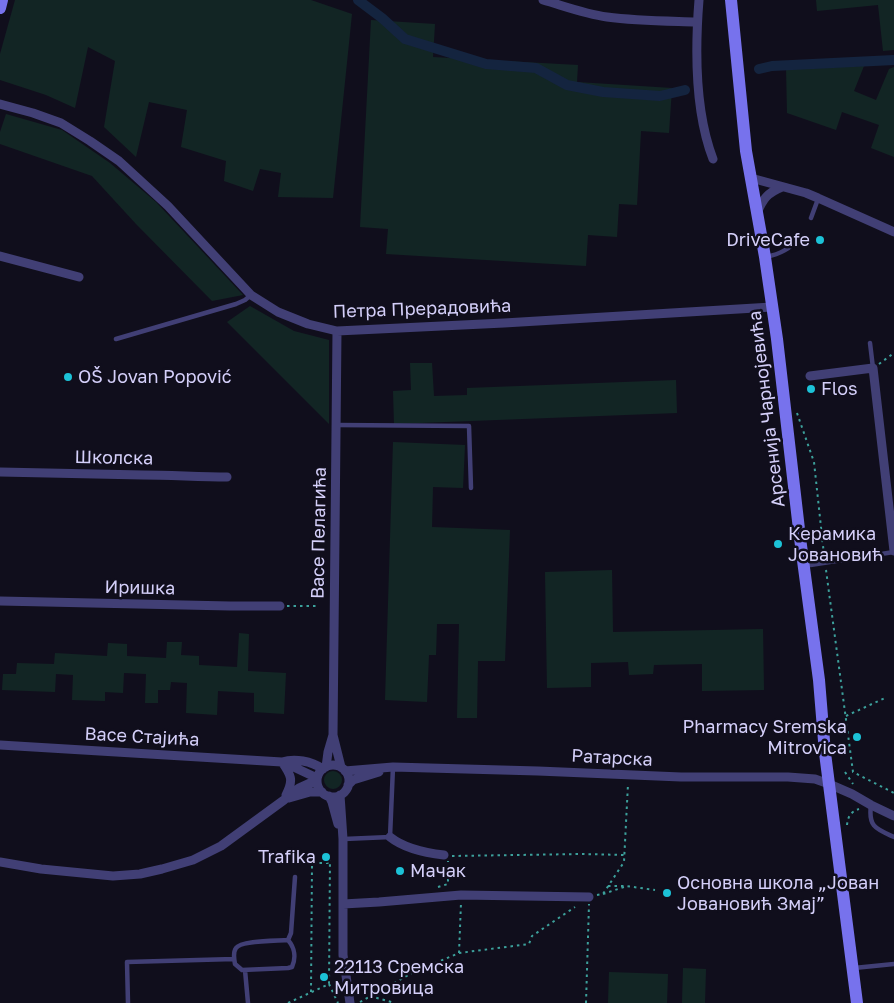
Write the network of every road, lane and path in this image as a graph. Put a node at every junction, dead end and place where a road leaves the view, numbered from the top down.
1 (2, 0) edge
2 (543, 0) edge
3 (699, 0) edge
4 (731, 0) edge
5 (0, 8) edge
6 (697, 22) junction
7 (0, 106) edge
8 (713, 159) dead end
9 (751, 178) junction
10 (782, 187) junction
11 (818, 198) junction
12 (757, 215) junction
13 (810, 218) dead end
14 (894, 232) edge
15 (800, 237) dead end
16 (0, 256) edge
17 (764, 258) junction
18 (79, 277) dead end
19 (251, 295) junction
20 (772, 307) junction
21 (337, 331) junction
22 (116, 339) dead end
23 (870, 343) dead end
24 (894, 353) edge
25 (873, 368) junction
26 (810, 376) dead end
27 (336, 426) junction
28 (0, 472) edge
29 (227, 476) dead end
30 (471, 488) dead end
31 (894, 551) edge
32 (804, 566) junction
33 (0, 601) edge
34 (280, 606) joint
35 (316, 606) dead end
36 (887, 697) dead end
37 (846, 716) dead end
38 (333, 735) junction
39 (0, 745) edge
40 (282, 762) junction
41 (393, 767) junction
42 (324, 768) junction
43 (343, 769) junction
44 (628, 775) junction
45 (317, 779) junction
46 (829, 784) junction
47 (348, 785) junction
48 (325, 794) junction
49 (340, 794) junction
50 (284, 800) junction
51 (871, 805) junction
52 (894, 816) edge
53 (390, 837) junction
54 (894, 837) edge
55 (343, 839) junction
56 (444, 855) dead end
57 (625, 855) junction
58 (330, 857) dead end
59 (0, 862) edge
60 (330, 863) junction
61 (295, 877) dead end
62 (608, 886) junction
63 (626, 886) junction
64 (431, 890) dead end
65 (655, 890) dead end
66 (603, 894) junction
67 (461, 895) junction
68 (590, 897) junction
69 (343, 904) junction
70 (288, 940) junction
71 (459, 953) junction
72 (234, 959) junction
73 (894, 964) edge
74 (853, 968) junction
75 (245, 970) junction
76 (329, 984) junction
77 (311, 992) junction
78 (370, 996) junction
79 (128, 1003) edge
80 (248, 1003) edge
81 (288, 1003) edge
82 (338, 1003) edge
83 (350, 1003) edge
84 (358, 1003) edge
85 (395, 1003) edge
86 (586, 1003) edge
87 (857, 1003) edge

1 - 5 main road
2 - 6 street
3 - 6 street
4 - 9 main road, Арсенија Чарнојевића
6 - 8 street
7 - 19 street, Петра Прерадовића
9 - 10 street
9 - 12 main road, Арсенија Чарнојевића
10 - 11 street
10 - 12 street
11 - 13 lane
11 - 14 street
12 - 17 main road, Арсенија Чарнојевића
15 - 17 lane
16 - 18 street
17 - 20 main road, Арсенија Чарнојевића
19 - 21 street, Петра Прерадовића
19 - 22 lane
20 - 21 street, Петра Прерадовића
20 - 32 main road, Арсенија Чарнојевића
21 - 27 street, Васе Пелагића
23 - 25 lane
24 - 25 path
25 - 26 street
25 - 31 street
27 - 30 lane
27 - 38 street, Васе Пелагића
28 - 29 street, Школска
31 - 32 lane
32 - 46 main road, Арсенија Чарнојевића
33 - 34 street, Иришка
34 - 35 path
36 - 37 path
38 - 42 street, Васе Пелагића
38 - 43 street, Васе Пелагића
39 - 40 street, Васе Стајића
40 - 42 street, Васе Стајића
40 - 45 street, Васе Стајића
40 - 50 street
41 - 43 street, Ратарска
41 - 44 street, Ратарска
41 - 47 street, Ратарска
41 - 53 lane
42 - 43 street
42 - 45 street
43 - 47 street
44 - 46 street, Ратарска
44 - 57 path
45 - 48 street
45 - 50 street
46 - 51 street, Ратарска
46 - 74 main road, Арсенија Чарнојевића
47 - 49 street
48 - 49 street
48 - 50 street
48 - 55 street
49 - 55 street
50 - 59 street
51 - 52 street, Ратарска
51 - 54 lane
53 - 55 lane
53 - 56 street
55 - 69 street
57 - 62 path
57 - 64 path
58 - 60 path
60 - 76 path
60 - 77 path
61 - 70 lane
62 - 63 path
62 - 66 path
63 - 65 path
63 - 66 path
66 - 68 path
67 - 68 street
67 - 69 street
67 - 71 path
68 - 71 path
68 - 86 path
69 - 83 street
70 - 72 lane
70 - 75 lane
71 - 78 path
72 - 75 lane
72 - 79 lane
73 - 74 lane
74 - 87 main road, Арсенија Чарнојевића
75 - 80 lane
76 - 77 path
76 - 82 path
77 - 81 path
78 - 84 path
78 - 85 path

